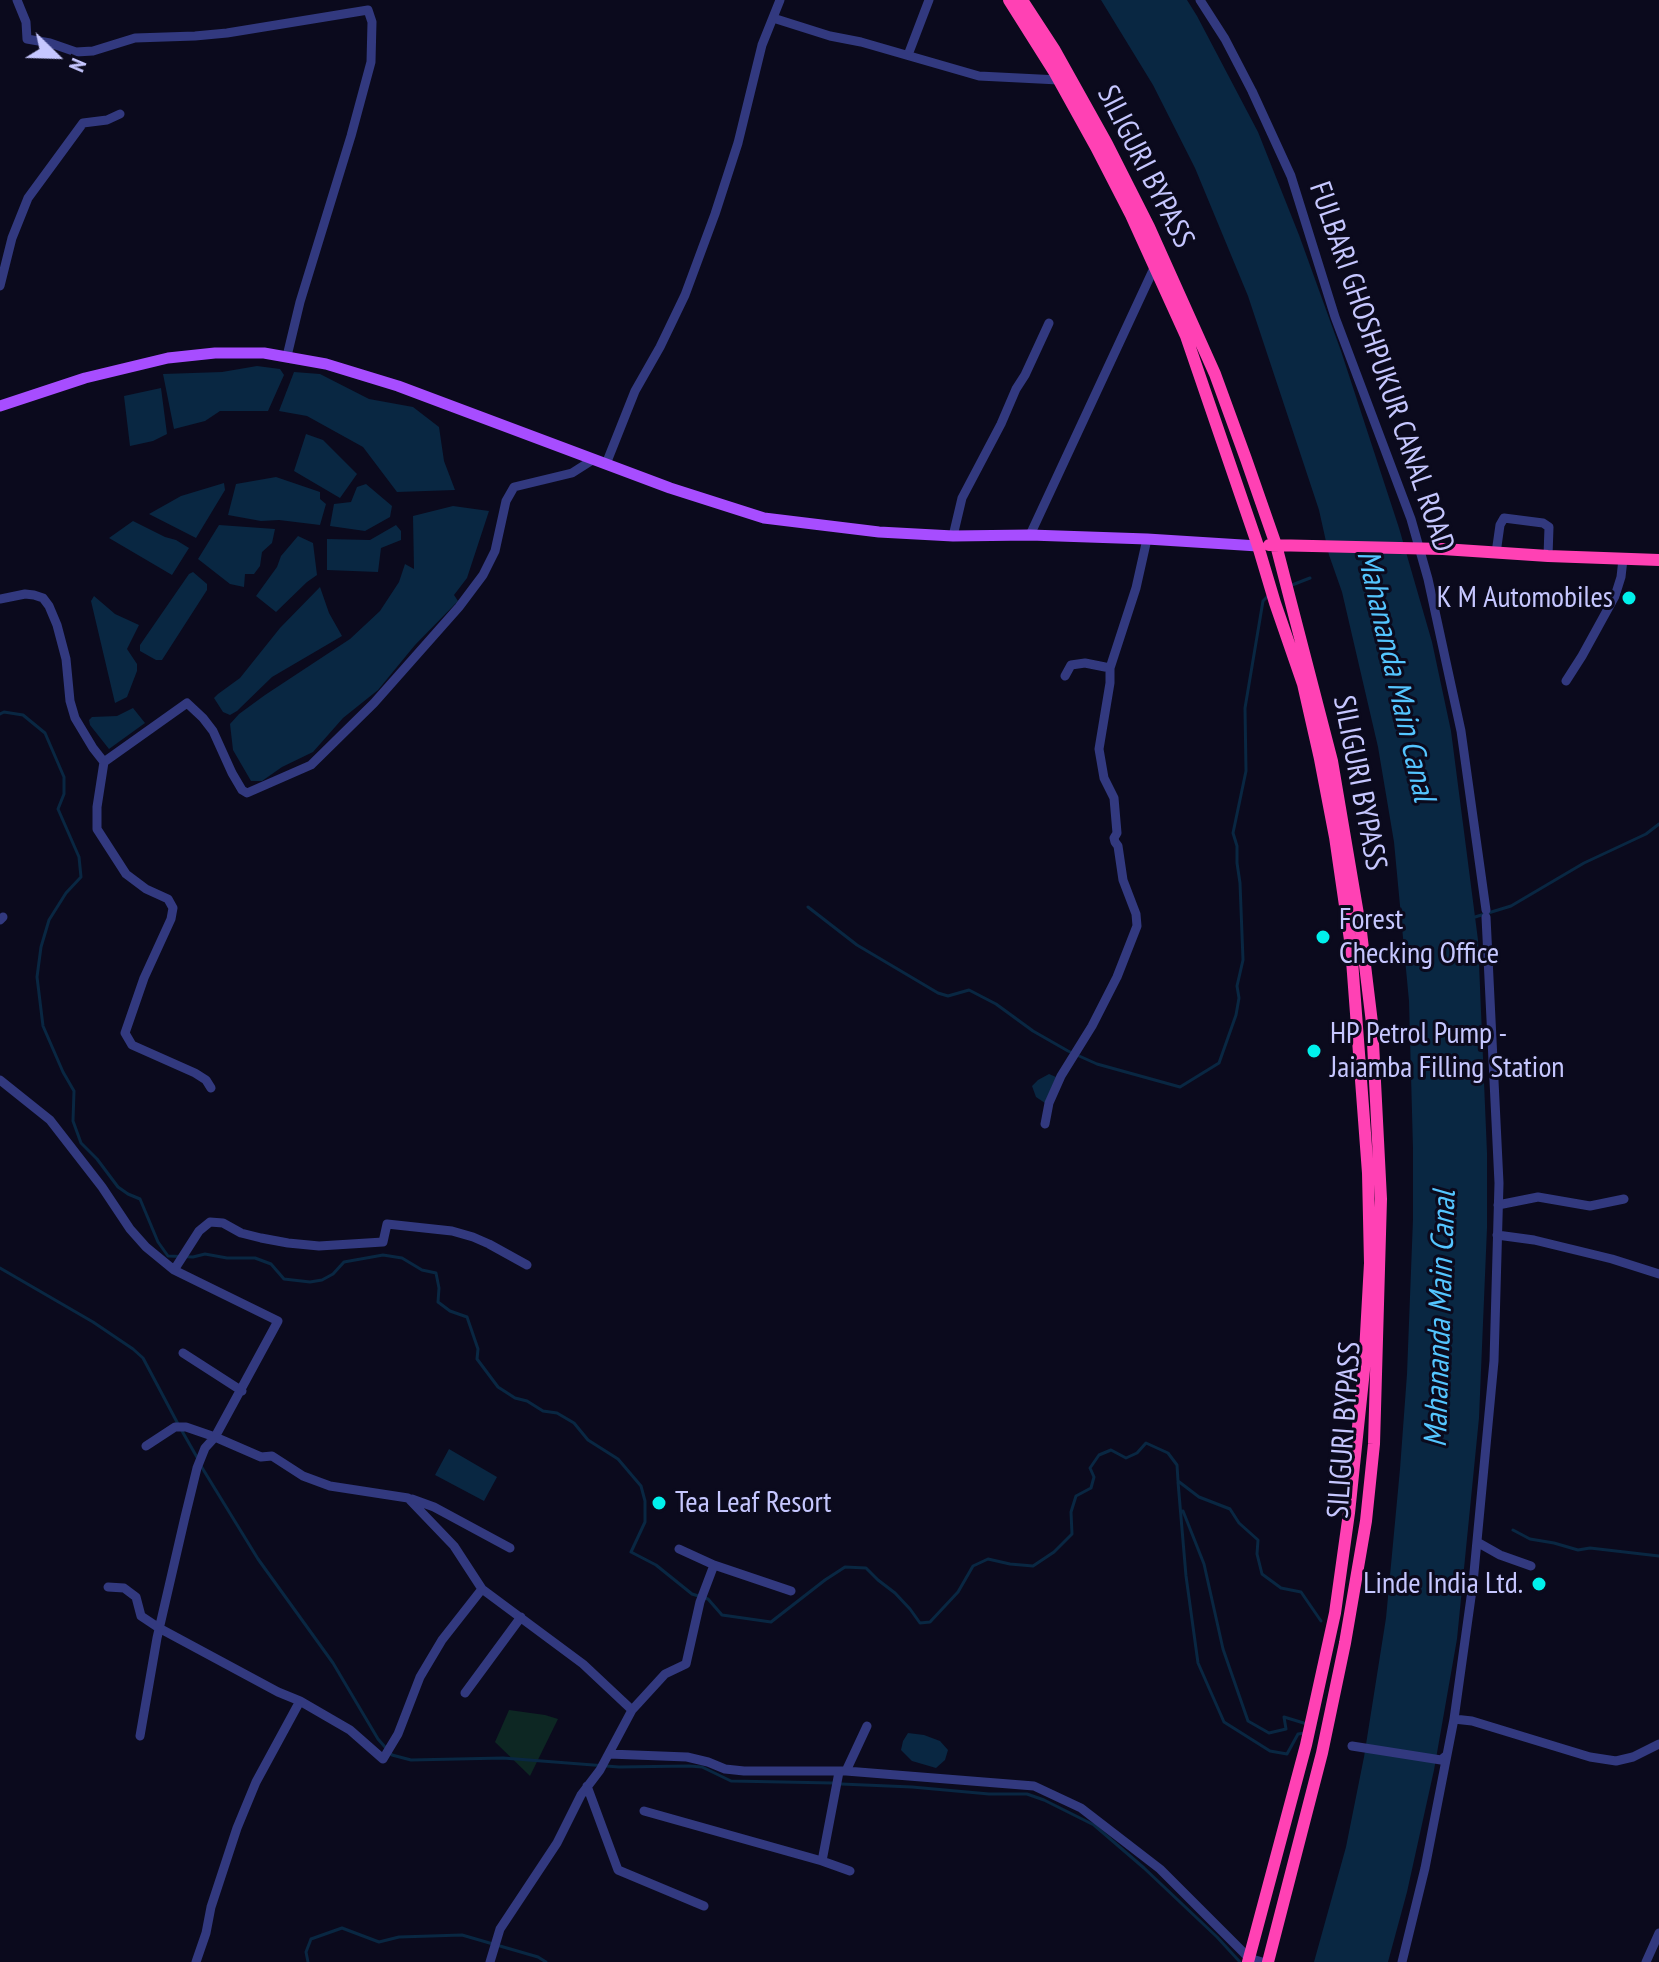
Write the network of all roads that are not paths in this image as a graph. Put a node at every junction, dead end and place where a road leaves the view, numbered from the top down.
1 (17, 0) edge
2 (780, 0) edge
3 (929, 0) edge
4 (1009, 0) edge
5 (1022, 0) edge
6 (1212, 0) edge
7 (1200, 1) edge
8 (773, 18) junction
9 (908, 55) junction
10 (1059, 80) junction
11 (120, 114) dead end
12 (1155, 266) junction
13 (0, 286) edge
14 (1049, 323) dead end
15 (287, 356) junction
16 (0, 406) edge
17 (594, 459) junction
18 (606, 464) junction
19 (1030, 535) junction
20 (953, 536) junction
21 (1147, 539) junction
22 (1276, 545) junction
23 (1258, 546) junction
24 (1416, 548) junction
25 (1496, 553) junction
26 (1548, 556) junction
27 (1623, 559) junction
28 (1659, 560) edge
29 (0, 599) edge
30 (1110, 668) junction
31 (1065, 676) dead end
32 (1566, 681) dead end
33 (104, 762) junction
34 (0, 1080) edge
35 (211, 1088) dead end
36 (1045, 1124) dead end
37 (1624, 1199) dead end
38 (1498, 1205) junction
39 (1497, 1235) junction
40 (527, 1265) dead end
41 (176, 1267) junction
42 (1659, 1274) edge
43 (183, 1353) dead end
44 (242, 1391) junction
45 (215, 1437) junction
46 (146, 1446) dead end
47 (408, 1498) junction
48 (1477, 1542) junction
49 (510, 1548) dead end
50 (679, 1549) dead end
51 (714, 1565) junction
52 (1531, 1566) dead end
53 (108, 1587) dead end
54 (482, 1589) junction
55 (791, 1591) dead end
56 (521, 1617) junction
57 (159, 1628) junction
58 (465, 1693) dead end
59 (300, 1701) junction
60 (632, 1710) junction
61 (1454, 1719) junction
62 (867, 1726) dead end
63 (619, 1732) junction
64 (140, 1736) dead end
65 (1659, 1744) edge
66 (1356, 1746) dead end
67 (1649, 1750) junction
68 (629, 1755) junction
69 (608, 1756) junction
70 (1659, 1756) edge
71 (1444, 1758) junction
72 (840, 1777) junction
73 (587, 1786) junction
74 (644, 1811) dead end
75 (822, 1861) junction
76 (850, 1871) dead end
77 (704, 1906) dead end
78 (1659, 1933) edge
79 (1248, 1960) edge
80 (196, 1962) edge
81 (490, 1962) edge
82 (1265, 1962) edge
83 (1402, 1962) edge
84 (1646, 1962) edge

1 - 15 street
2 - 8 street
3 - 9 street
4 - 10 highway
5 - 22 highway, SILIGURI BYPASS
6 - 7 street
7 - 24 street, FULBARI GHOSHPUKUR CANAL ROAD
8 - 9 street
8 - 18 street
9 - 10 street
10 - 12 highway
11 - 13 street
12 - 19 street
12 - 23 highway
14 - 20 street
15 - 16 main road
15 - 17 main road
17 - 18 main road
17 - 33 street
18 - 20 main road
19 - 20 main road
19 - 21 main road
21 - 23 main road
21 - 30 street
22 - 23 highway
22 - 24 highway
22 - 82 highway, SILIGURI BYPASS
23 - 79 highway
24 - 25 highway
24 - 38 street, FULBARI GHOSHPUKUR CANAL ROAD
25 - 26 highway
25 - 26 street
26 - 27 highway
27 - 28 highway
27 - 32 street
29 - 33 street
30 - 31 street
30 - 36 street
33 - 35 street
34 - 41 street
37 - 38 street
38 - 39 street, FULBARI GHOSHPUKUR CANAL ROAD
39 - 42 street
39 - 48 street, FULBARI GHOSHPUKUR CANAL ROAD
40 - 41 street
41 - 44 street
43 - 44 street
44 - 45 street
45 - 46 street
45 - 47 street
45 - 57 street
47 - 49 street
47 - 54 street
48 - 52 street
48 - 61 street, FULBARI GHOSHPUKUR CANAL ROAD
50 - 51 street
51 - 55 street
51 - 60 street
53 - 57 street
54 - 56 street
54 - 59 street
56 - 58 street
56 - 60 street
57 - 59 street
57 - 64 street
59 - 80 street
60 - 63 street
61 - 67 street
61 - 71 street, FULBARI GHOSHPUKUR CANAL ROAD
62 - 72 street
63 - 68 street
63 - 69 street
65 - 67 street
66 - 71 street
67 - 70 street
68 - 69 street
68 - 72 street
69 - 73 street
71 - 83 street, FULBARI GHOSHPUKUR CANAL ROAD
72 - 75 street
72 - 79 street
73 - 77 street
73 - 81 street
74 - 75 street
75 - 76 street
78 - 84 street
79 - 82 street

